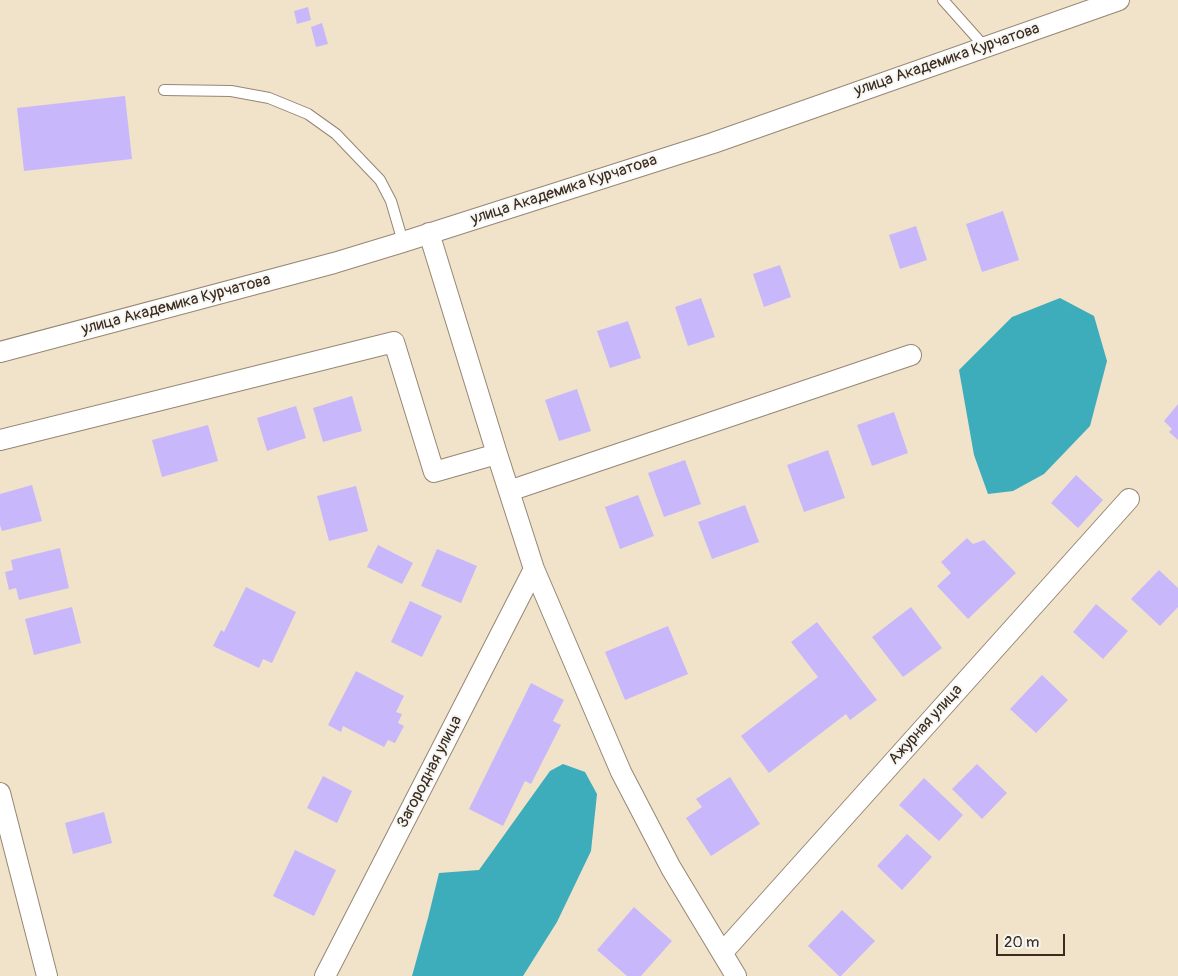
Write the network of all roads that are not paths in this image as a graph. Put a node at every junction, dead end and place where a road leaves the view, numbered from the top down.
1 (943, 0) edge
2 (1119, 0) edge
3 (984, 46) junction
4 (164, 90) dead end
5 (429, 233) junction
6 (403, 242) junction
7 (0, 352) edge
8 (911, 355) dead end
9 (0, 440) edge
10 (497, 454) junction
11 (509, 491) junction
12 (1129, 499) dead end
13 (534, 569) junction
14 (0, 793) edge
15 (723, 952) junction
16 (47, 976) edge
17 (325, 976) edge
18 (736, 976) edge

1 - 3 lane
2 - 3 street, улица Академика Курчатова
3 - 5 street, улица Академика Курчатова
4 - 6 lane
5 - 6 street, улица Академика Курчатова
5 - 10 street
6 - 7 street, улица Академика Курчатова
8 - 11 street
9 - 10 street
10 - 11 street
11 - 13 street
12 - 15 street, Ажурная улица
13 - 15 street
13 - 17 street, Загородная улица
14 - 16 street
15 - 18 street

